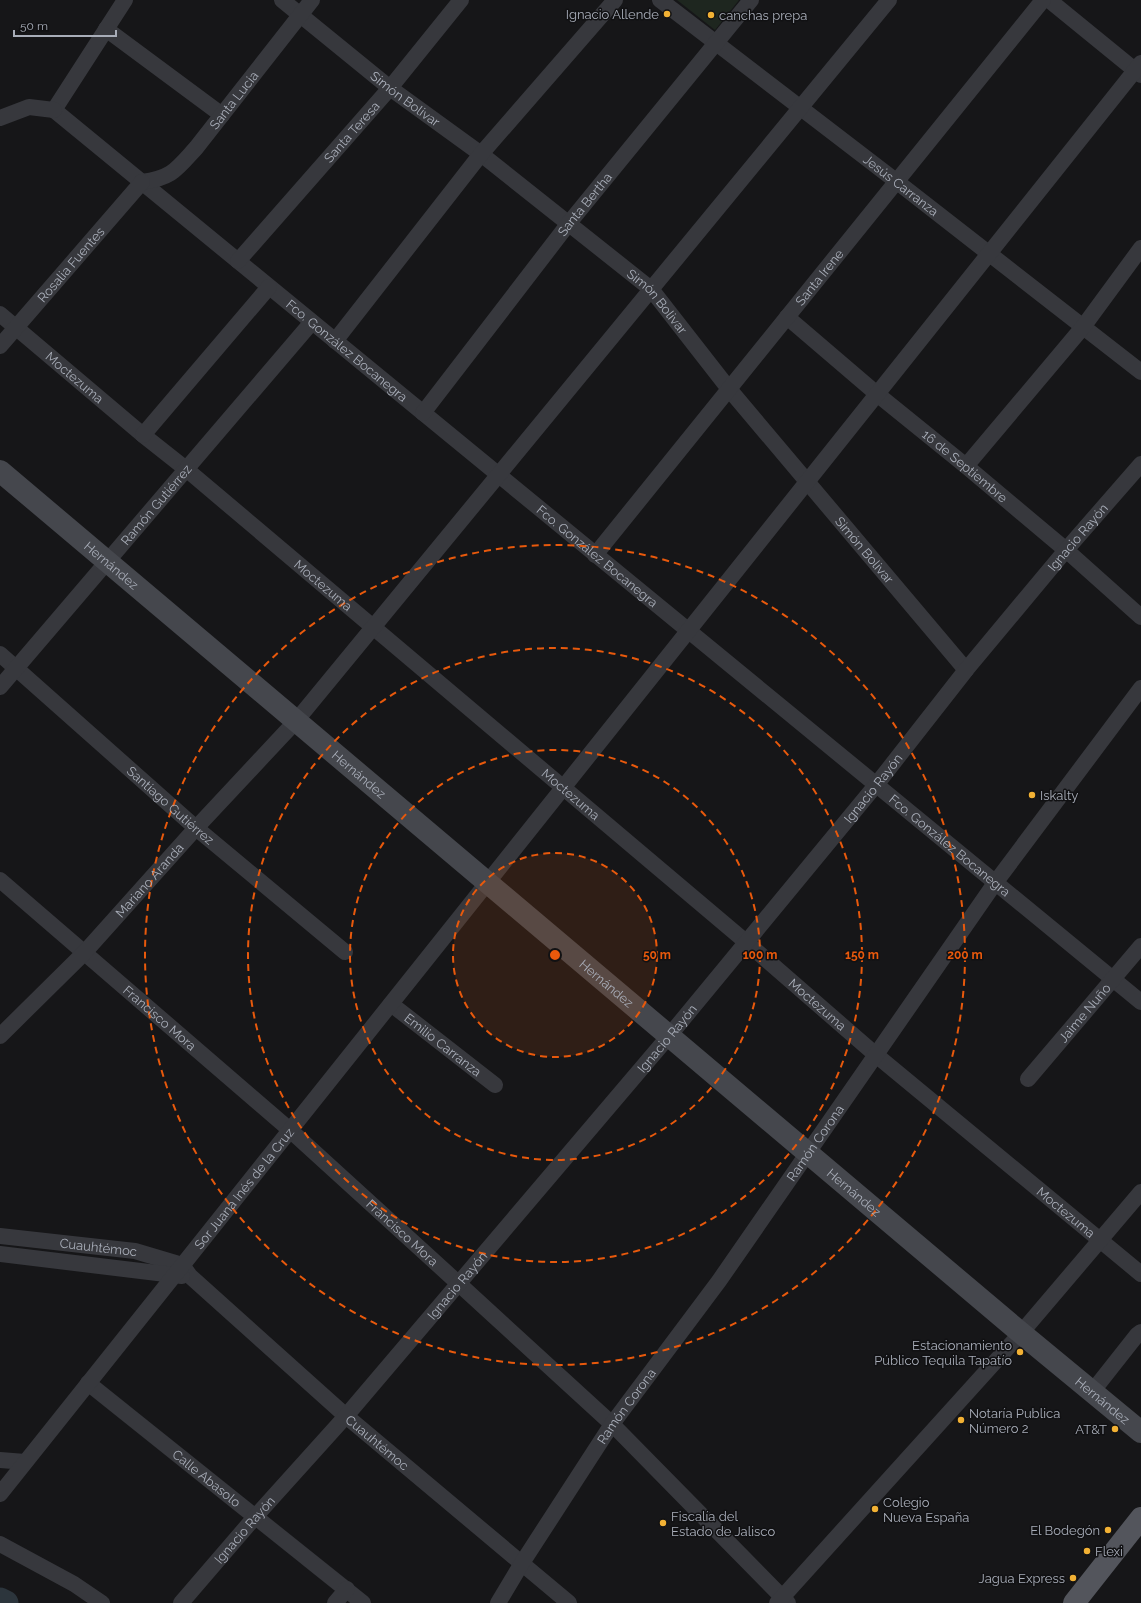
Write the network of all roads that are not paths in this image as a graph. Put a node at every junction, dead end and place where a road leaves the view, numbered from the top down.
1 (125, 0) edge
2 (282, 0) edge
3 (312, 0) edge
4 (461, 0) edge
5 (615, 0) edge
6 (660, 0) edge
7 (752, 0) edge
8 (889, 0) edge
9 (1043, 0) edge
10 (1049, 0) edge
11 (301, 15) junction
12 (106, 29) junction
13 (716, 42) junction
14 (1139, 70) edge
15 (390, 88) junction
16 (800, 108) junction
17 (54, 110) junction
18 (222, 115) junction
19 (0, 118) edge
20 (481, 154) junction
21 (896, 181) junction
22 (142, 182) junction
23 (569, 223) junction
24 (1141, 248) edge
25 (989, 254) junction
26 (238, 261) junction
27 (269, 287) junction
28 (651, 289) junction
29 (0, 314) edge
30 (787, 317) junction
31 (312, 322) junction
32 (1083, 327) junction
33 (16, 328) junction
34 (335, 341) junction
35 (0, 346) edge
36 (1141, 372) edge
37 (729, 390) junction
38 (877, 394) junction
39 (423, 413) junction
40 (143, 435) junction
41 (1141, 464) edge
42 (966, 466) junction
43 (186, 469) junction
44 (0, 470) edge
45 (498, 475) junction
46 (806, 483) junction
47 (1066, 550) junction
48 (596, 555) junction
49 (107, 561) junction
50 (1141, 617) edge
51 (373, 628) junction
52 (688, 631) junction
53 (0, 654) edge
54 (16, 668) junction
55 (966, 670) junction
56 (0, 687) edge
57 (1141, 688) edge
58 (296, 721) junction
59 (876, 785) junction
60 (563, 788) junction
61 (196, 828) junction
62 (0, 880) edge
63 (487, 883) junction
64 (995, 883) junction
65 (746, 942) junction
66 (1141, 946) edge
67 (344, 952) dead end
68 (84, 953) junction
69 (1113, 979) junction
70 (1141, 1002) edge
71 (391, 1004) junction
72 (0, 1036) edge
73 (669, 1036) junction
74 (876, 1055) junction
75 (1028, 1079) dead end
76 (495, 1085) dead end
77 (290, 1130) junction
78 (808, 1153) junction
79 (1141, 1192) edge
80 (0, 1236) edge
81 (1101, 1241) junction
82 (0, 1254) edge
83 (182, 1272) junction
84 (1141, 1274) edge
85 (458, 1282) junction
86 (1141, 1332) edge
87 (1021, 1333) junction
88 (88, 1383) junction
89 (1092, 1392) junction
90 (346, 1416) junction
91 (612, 1424) junction
92 (1141, 1432) edge
93 (0, 1460) edge
94 (25, 1462) junction
95 (0, 1494) edge
96 (255, 1517) junction
97 (1141, 1518) edge
98 (0, 1544) edge
99 (522, 1562) junction
100 (347, 1589) junction
101 (782, 1601) edge
102 (102, 1603) edge
103 (181, 1603) edge
104 (335, 1603) edge
105 (363, 1603) edge
106 (498, 1603) edge
107 (569, 1603) edge
108 (1074, 1603) edge

1 - 12 street
2 - 11 street, Simón Bolivar
3 - 11 street, Santa Lucia
4 - 15 street, Santa Teresa
5 - 20 street
6 - 13 street, Jesús Carranza
7 - 13 street, Santa Bertha
8 - 16 street, Mariano Aranda
9 - 21 street, Santa Irene
10 - 14 street
11 - 15 street, Simón Bolivar
11 - 18 street, Santa Lucia
12 - 17 street
12 - 18 street
13 - 16 street, Jesús Carranza
13 - 23 street, Santa Bertha
14 - 25 street, Sor Juana Inés de la Cruz
15 - 20 street, Simón Bolivar
15 - 26 street, Santa Teresa
16 - 21 street, Jesús Carranza
16 - 28 street, Mariano Aranda
17 - 19 street
17 - 22 street, Fco. González Bocanegra
18 - 22 street, Santa Lucia
20 - 23 street, Simón Bolivar
20 - 34 street
21 - 25 street, Jesús Carranza
21 - 30 street, Santa Irene
22 - 26 street, Fco. González Bocanegra
22 - 33 street, Rosalia Fuentes
23 - 28 street, Simón Bolivar
23 - 39 street, Santa Bertha
24 - 32 street
25 - 32 street, Jesús Carranza
25 - 38 street, Sor Juana Inés de la Cruz
26 - 27 street, Fco. González Bocanegra
27 - 31 street, Fco. González Bocanegra
27 - 40 street
28 - 37 street, Simón Bolivar
28 - 45 street, Mariano Aranda
29 - 33 street, Moctezuma
30 - 37 street, Santa Irene
30 - 38 street, 16 de Septiembre
31 - 34 street, Fco. González Bocanegra
31 - 43 street, Ramón Gutiérrez
32 - 36 street, Jesús Carranza
32 - 42 street
33 - 35 street, Rosalia Fuentes
33 - 40 street, Moctezuma
34 - 39 street, Fco. González Bocanegra
37 - 46 street, Simón Bolivar
37 - 48 street, Santa Irene
38 - 42 street, 16 de Septiembre
38 - 46 street, Sor Juana Inés de la Cruz
39 - 45 street, Fco. González Bocanegra
40 - 43 street, Moctezuma
41 - 47 street, Ignacio Rayón
42 - 47 street, 16 de Septiembre
43 - 49 street, Ramón Gutiérrez
43 - 51 street, Moctezuma
44 - 49 street, Hernández
45 - 48 street, Fco. González Bocanegra
45 - 51 street, Mariano Aranda
46 - 52 street, Sor Juana Inés de la Cruz
46 - 55 street, Simón Bolivar
47 - 50 street, 16 de Septiembre
47 - 55 street, Ignacio Rayón
48 - 52 street, Fco. González Bocanegra
49 - 54 street, Ramón Gutiérrez
49 - 58 street, Hernández
51 - 58 street, Mariano Aranda
51 - 60 street, Moctezuma
52 - 59 street, Fco. González Bocanegra
52 - 60 street, Sor Juana Inés de la Cruz
53 - 54 street, Santiago Gutiérrez
54 - 56 street, Ramón Gutiérrez
54 - 61 street, Santiago Gutiérrez
55 - 59 street, Ignacio Rayón
57 - 64 street, Ramón Corona
58 - 61 street, Mariano Aranda
58 - 63 street, Hernández
59 - 64 street, Fco. González Bocanegra
59 - 65 street, Ignacio Rayón
60 - 63 street, Sor Juana Inés de la Cruz
60 - 65 street, Moctezuma
61 - 67 street, Santiago Gutiérrez
61 - 68 street, Mariano Aranda
62 - 68 street, Francisco Mora
63 - 71 street, Sor Juana Inés de la Cruz
63 - 73 street, Hernández
64 - 69 street, Fco. González Bocanegra
64 - 74 street, Ramón Corona
65 - 73 street, Ignacio Rayón
65 - 74 street, Moctezuma
66 - 69 street, Jaime Nuño
68 - 72 street, Mariano Aranda
68 - 77 street, Francisco Mora
69 - 70 street, Fco. González Bocanegra
69 - 75 street, Jaime Nuño
71 - 76 street, Emilio Carranza
71 - 77 street, Sor Juana Inés de la Cruz
73 - 78 street, Hernández
73 - 85 street, Ignacio Rayón
74 - 78 street, Ramón Corona
74 - 81 street, Moctezuma
77 - 83 street, Sor Juana Inés de la Cruz
77 - 85 street, Francisco Mora
78 - 87 street, Hernández
78 - 91 street, Ramón Corona
79 - 81 street
80 - 83 street, Cuauhtémoc
81 - 84 street, Moctezuma
81 - 87 street
82 - 83 street, Cuauhtémoc
83 - 88 street, Sor Juana Inés de la Cruz
83 - 90 street, Cuauhtémoc
85 - 90 street, Ignacio Rayón
85 - 91 street, Francisco Mora
86 - 89 street
87 - 89 street, Hernández
87 - 101 street
88 - 94 street, Sor Juana Inés de la Cruz
88 - 96 street, Calle Abasolo
89 - 92 street, Hernández
90 - 96 street, Ignacio Rayón
90 - 99 street, Cuauhtémoc
91 - 99 street, Ramón Corona
91 - 101 street, Francisco Mora
93 - 94 street
94 - 95 street, Sor Juana Inés de la Cruz
96 - 100 street, Calle Abasolo
96 - 103 street, Ignacio Rayón
97 - 108 main road
98 - 102 street
99 - 106 street, Ramón Corona
99 - 107 street, Cuauhtémoc
100 - 104 street
100 - 105 street, Calle Abasolo

